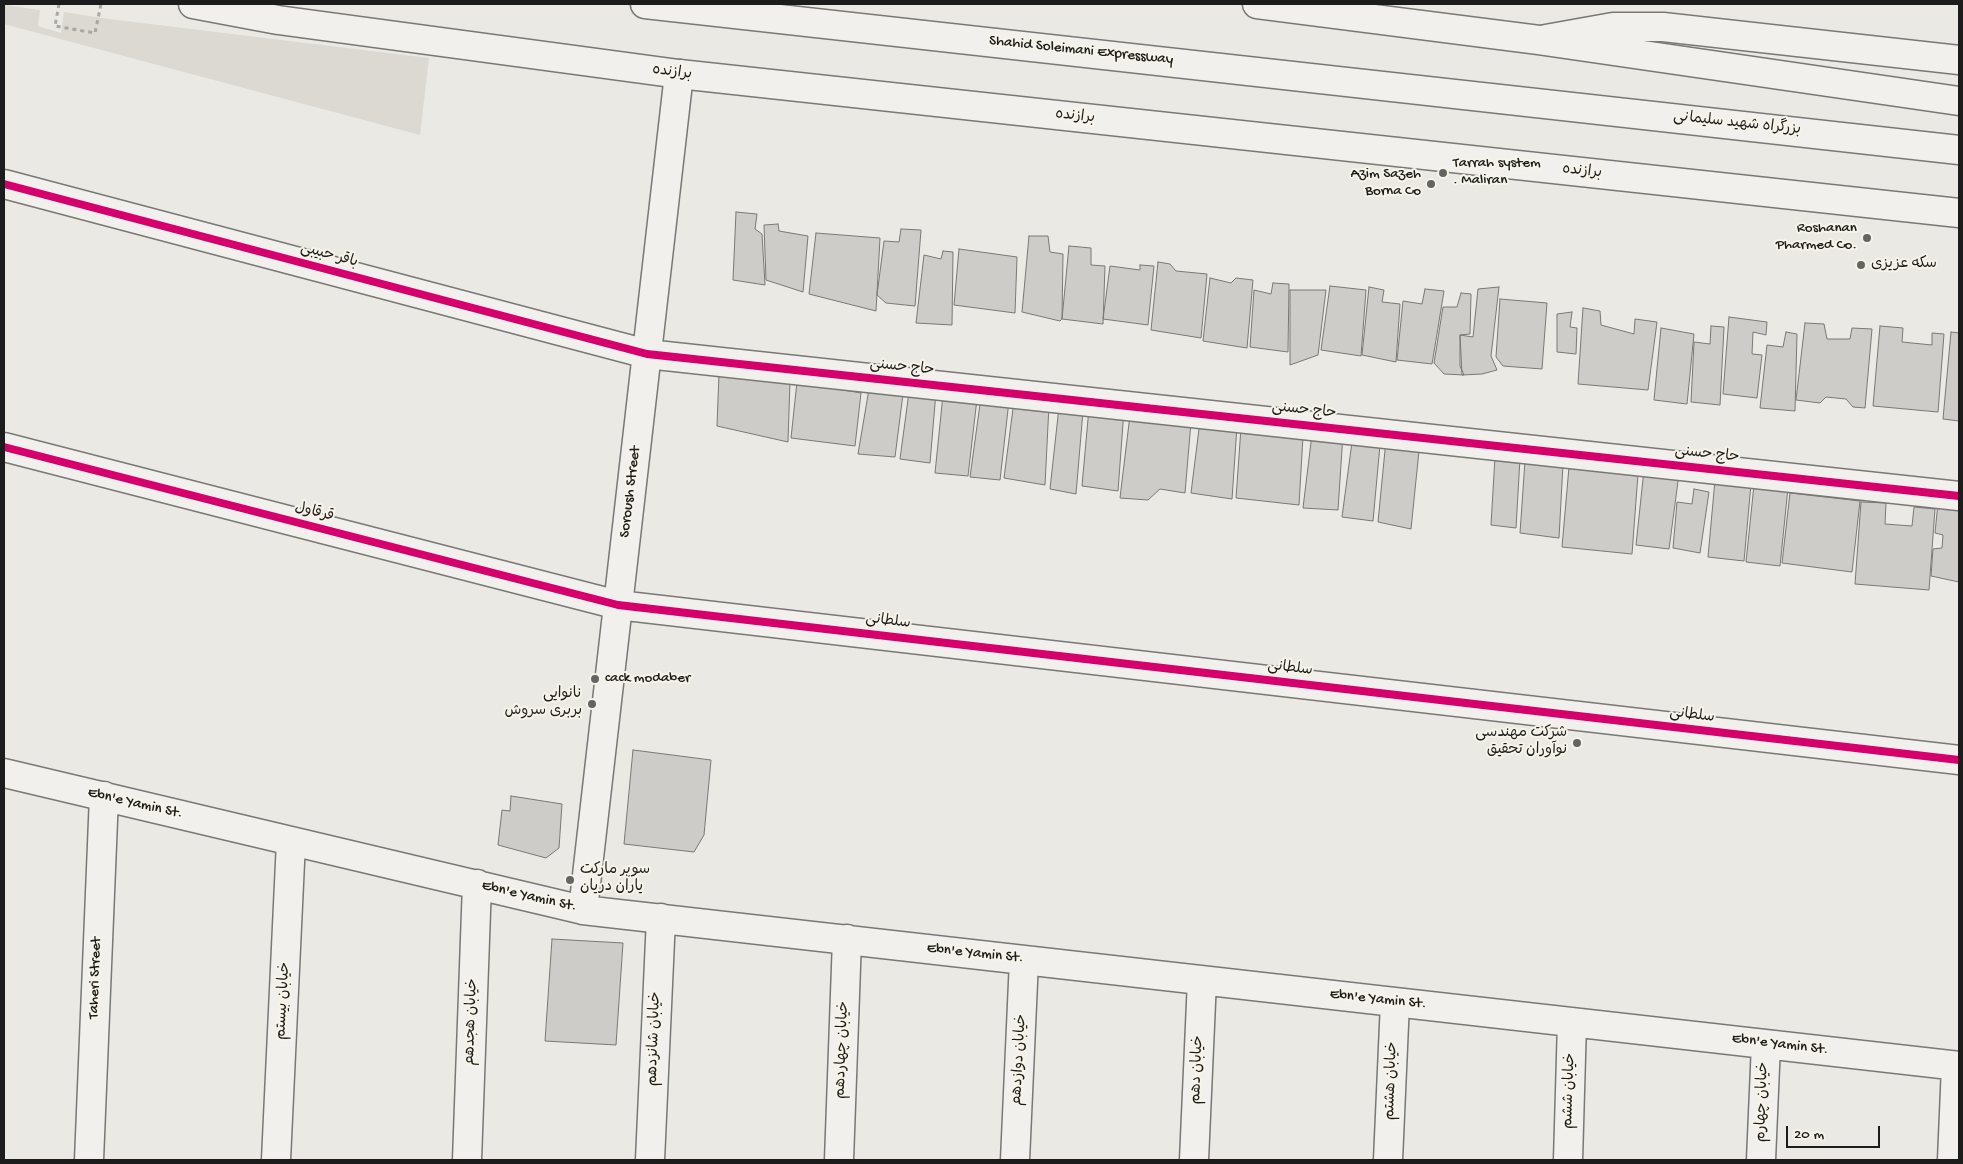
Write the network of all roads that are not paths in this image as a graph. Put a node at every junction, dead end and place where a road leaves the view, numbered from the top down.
1 (193, 4) edge
2 (646, 4) edge
3 (1257, 4) edge
4 (1539, 40) junction
5 (1959, 60) edge
6 (679, 74) junction
7 (1959, 101) edge
8 (1959, 150) edge
9 (4, 184) edge
10 (1959, 213) edge
11 (647, 354) junction
12 (4, 447) edge
13 (1959, 496) edge
14 (618, 605) junction
15 (1959, 760) edge
16 (4, 773) edge
17 (104, 796) junction
18 (291, 841) junction
19 (477, 884) junction
20 (583, 910) junction
21 (660, 918) junction
22 (847, 939) junction
23 (1024, 960) junction
24 (1202, 980) junction
25 (1395, 1002) junction
26 (1572, 1022) junction
27 (1766, 1044) junction
28 (1958, 1066) edge
29 (89, 1160) edge
30 (276, 1160) edge
31 (466, 1160) edge
32 (650, 1160) edge
33 (839, 1160) edge
34 (1015, 1160) edge
35 (1194, 1160) edge
36 (1388, 1160) edge
37 (1568, 1160) edge
38 (1761, 1160) edge
39 (1952, 1160) edge

1 - 6 main road, برازنده
2 - 8 main road, Shahid Soleimani Expressway
3 - 4 main road
4 - 5 main road
4 - 7 main road
6 - 10 main road, برازنده
6 - 11 main road, Soroush Street
9 - 11 main road, باقر حبیبی
11 - 13 main road, حاج حسنی
11 - 14 main road, Soroush Street
12 - 14 main road, قرقاول
14 - 15 main road, سلطانی
14 - 20 main road, Soroush Street
16 - 17 main road, Ebn'e Yamin St.
17 - 18 main road, Ebn'e Yamin St.
17 - 29 main road, Taheri Street
18 - 19 main road, Ebn'e Yamin St.
18 - 30 main road, خیابان بیستم
19 - 20 main road, Ebn'e Yamin St.
19 - 31 main road, خیابان هجدهم
20 - 21 main road, Ebn'e Yamin St.
21 - 22 main road, Ebn'e Yamin St.
21 - 32 main road, خیابان شانزدهم
22 - 23 main road, Ebn'e Yamin St.
22 - 33 main road, خیابان چهاردهم
23 - 24 main road, Ebn'e Yamin St.
23 - 34 main road, خیابان دوازدهم
24 - 25 main road, Ebn'e Yamin St.
24 - 35 main road, خیابان دهم
25 - 26 main road, Ebn'e Yamin St.
25 - 36 main road, خیابان هشتم
26 - 27 main road, Ebn'e Yamin St.
26 - 37 main road, خیابان ششم
27 - 28 main road, Ebn'e Yamin St.
27 - 38 main road, خیابان چهارم
28 - 39 main road

